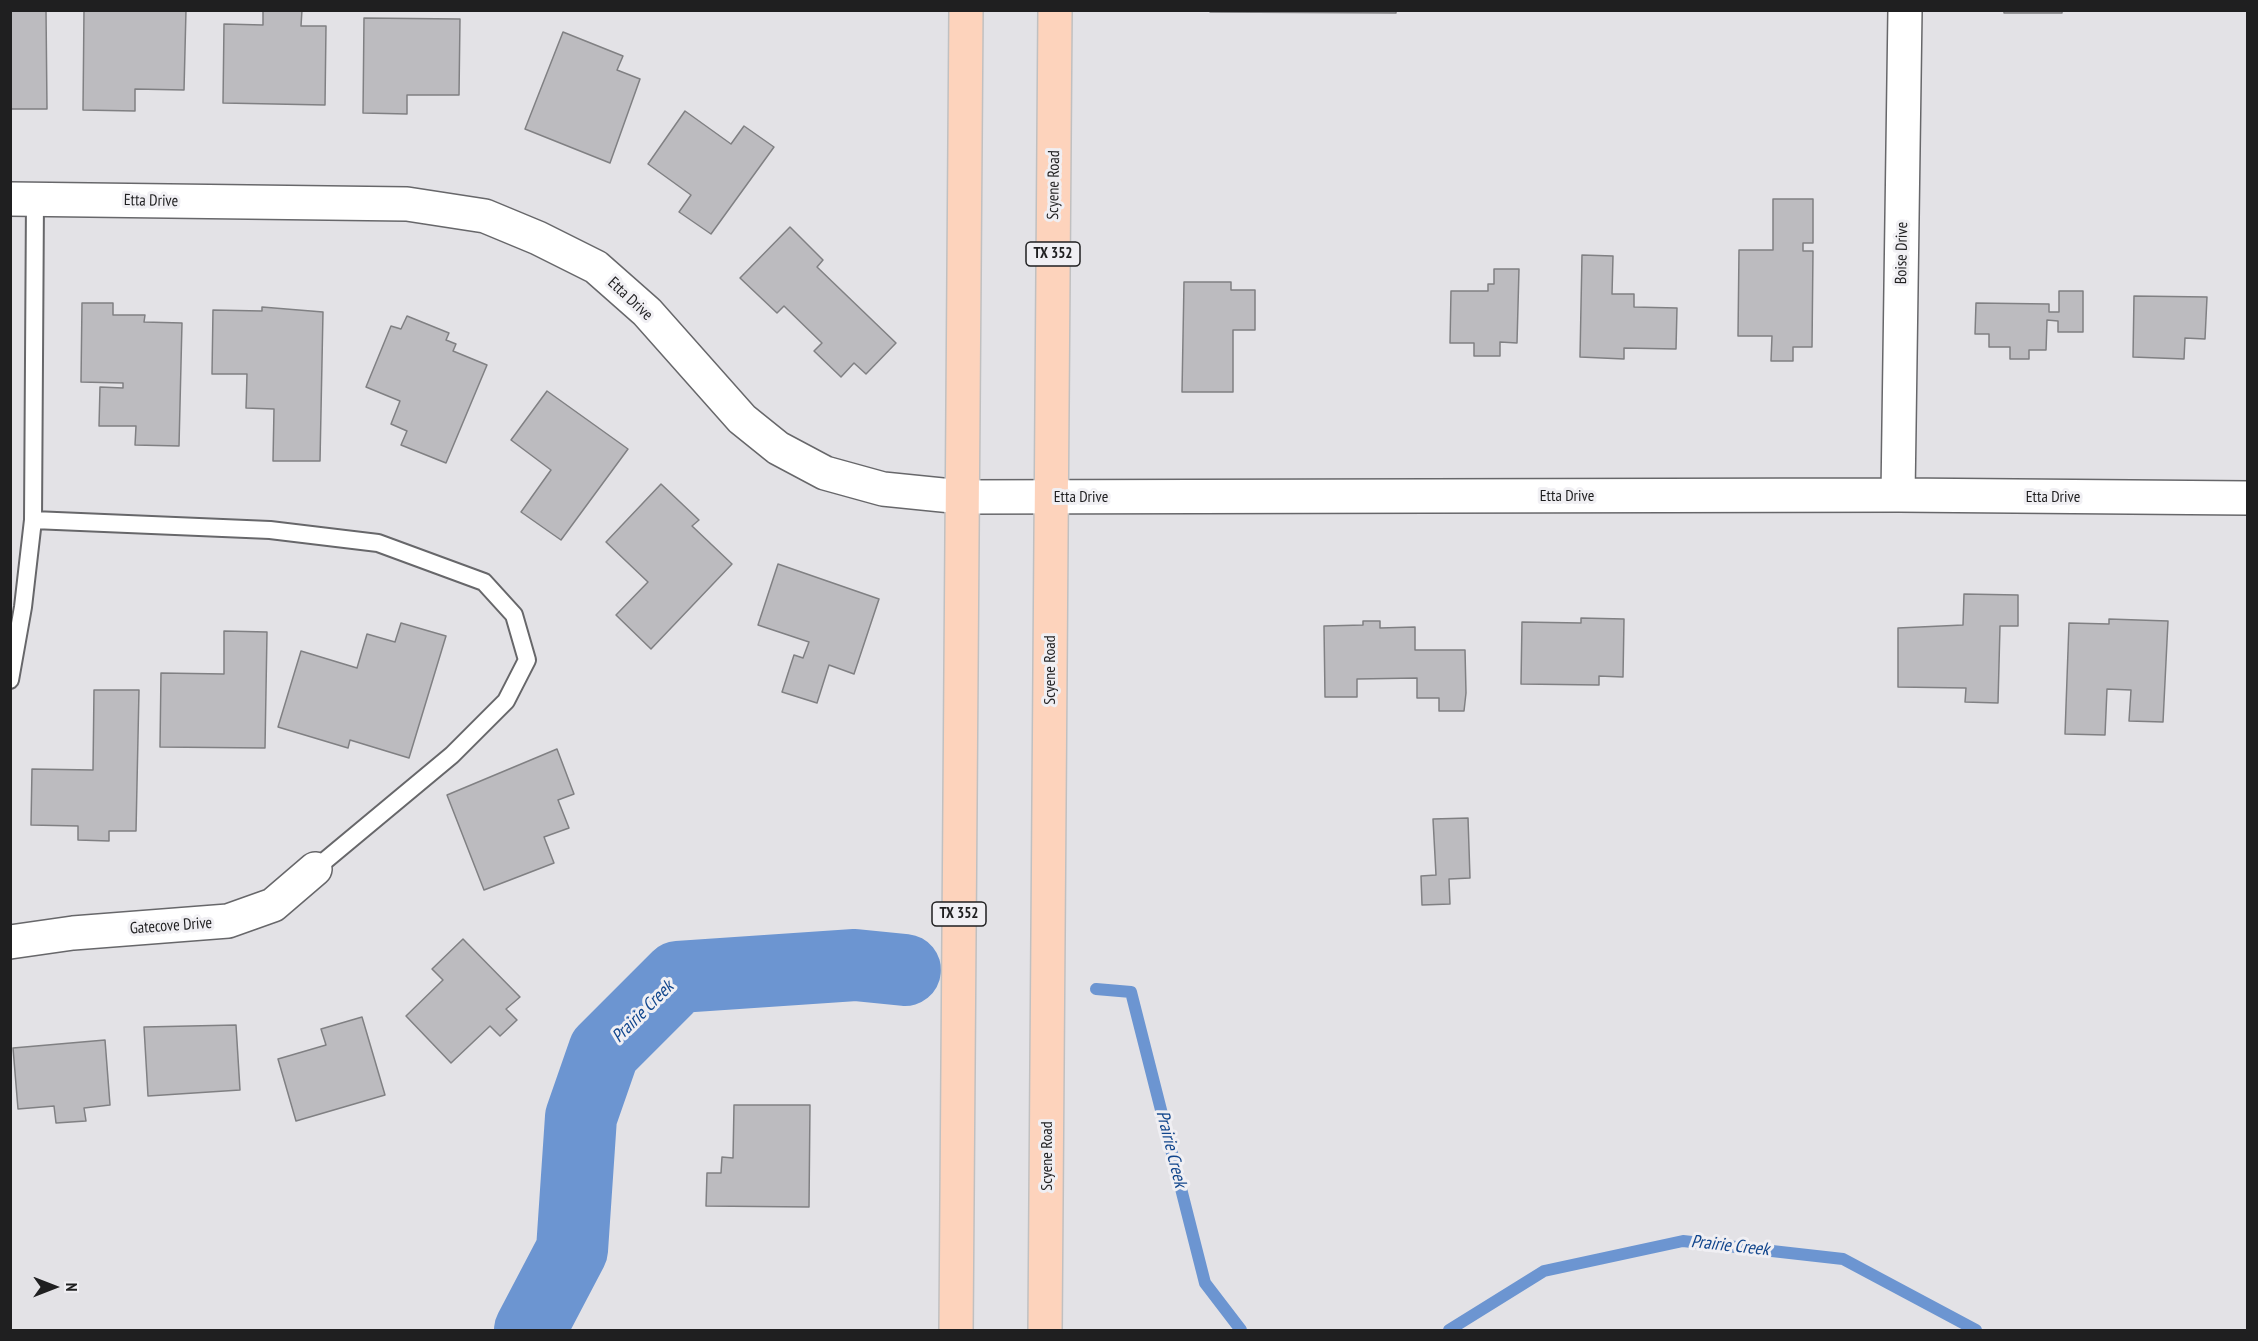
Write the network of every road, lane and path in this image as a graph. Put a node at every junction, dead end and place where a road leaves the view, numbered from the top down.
1 (966, 10) edge
2 (1055, 10) edge
3 (1905, 10) edge
4 (23, 199) edge
5 (1898, 495) junction
6 (962, 497) junction
7 (1050, 497) junction
8 (2247, 498) edge
9 (33, 520) junction
10 (10, 680) edge
11 (315, 869) joint
12 (10, 942) edge
13 (956, 1330) edge
14 (1046, 1330) edge

1 - 6 main road, TX 352
2 - 7 main road, Scyene Road / TX 352
3 - 5 street, Boise Drive
4 - 6 street, Etta Drive
4 - 9 lane
5 - 7 street, Etta Drive
5 - 8 street, Etta Drive
6 - 7 street, Etta Drive
6 - 13 main road, TX 352
7 - 14 main road, Scyene Road / TX 352
9 - 10 lane
9 - 11 lane
11 - 12 street, Gatecove Drive

